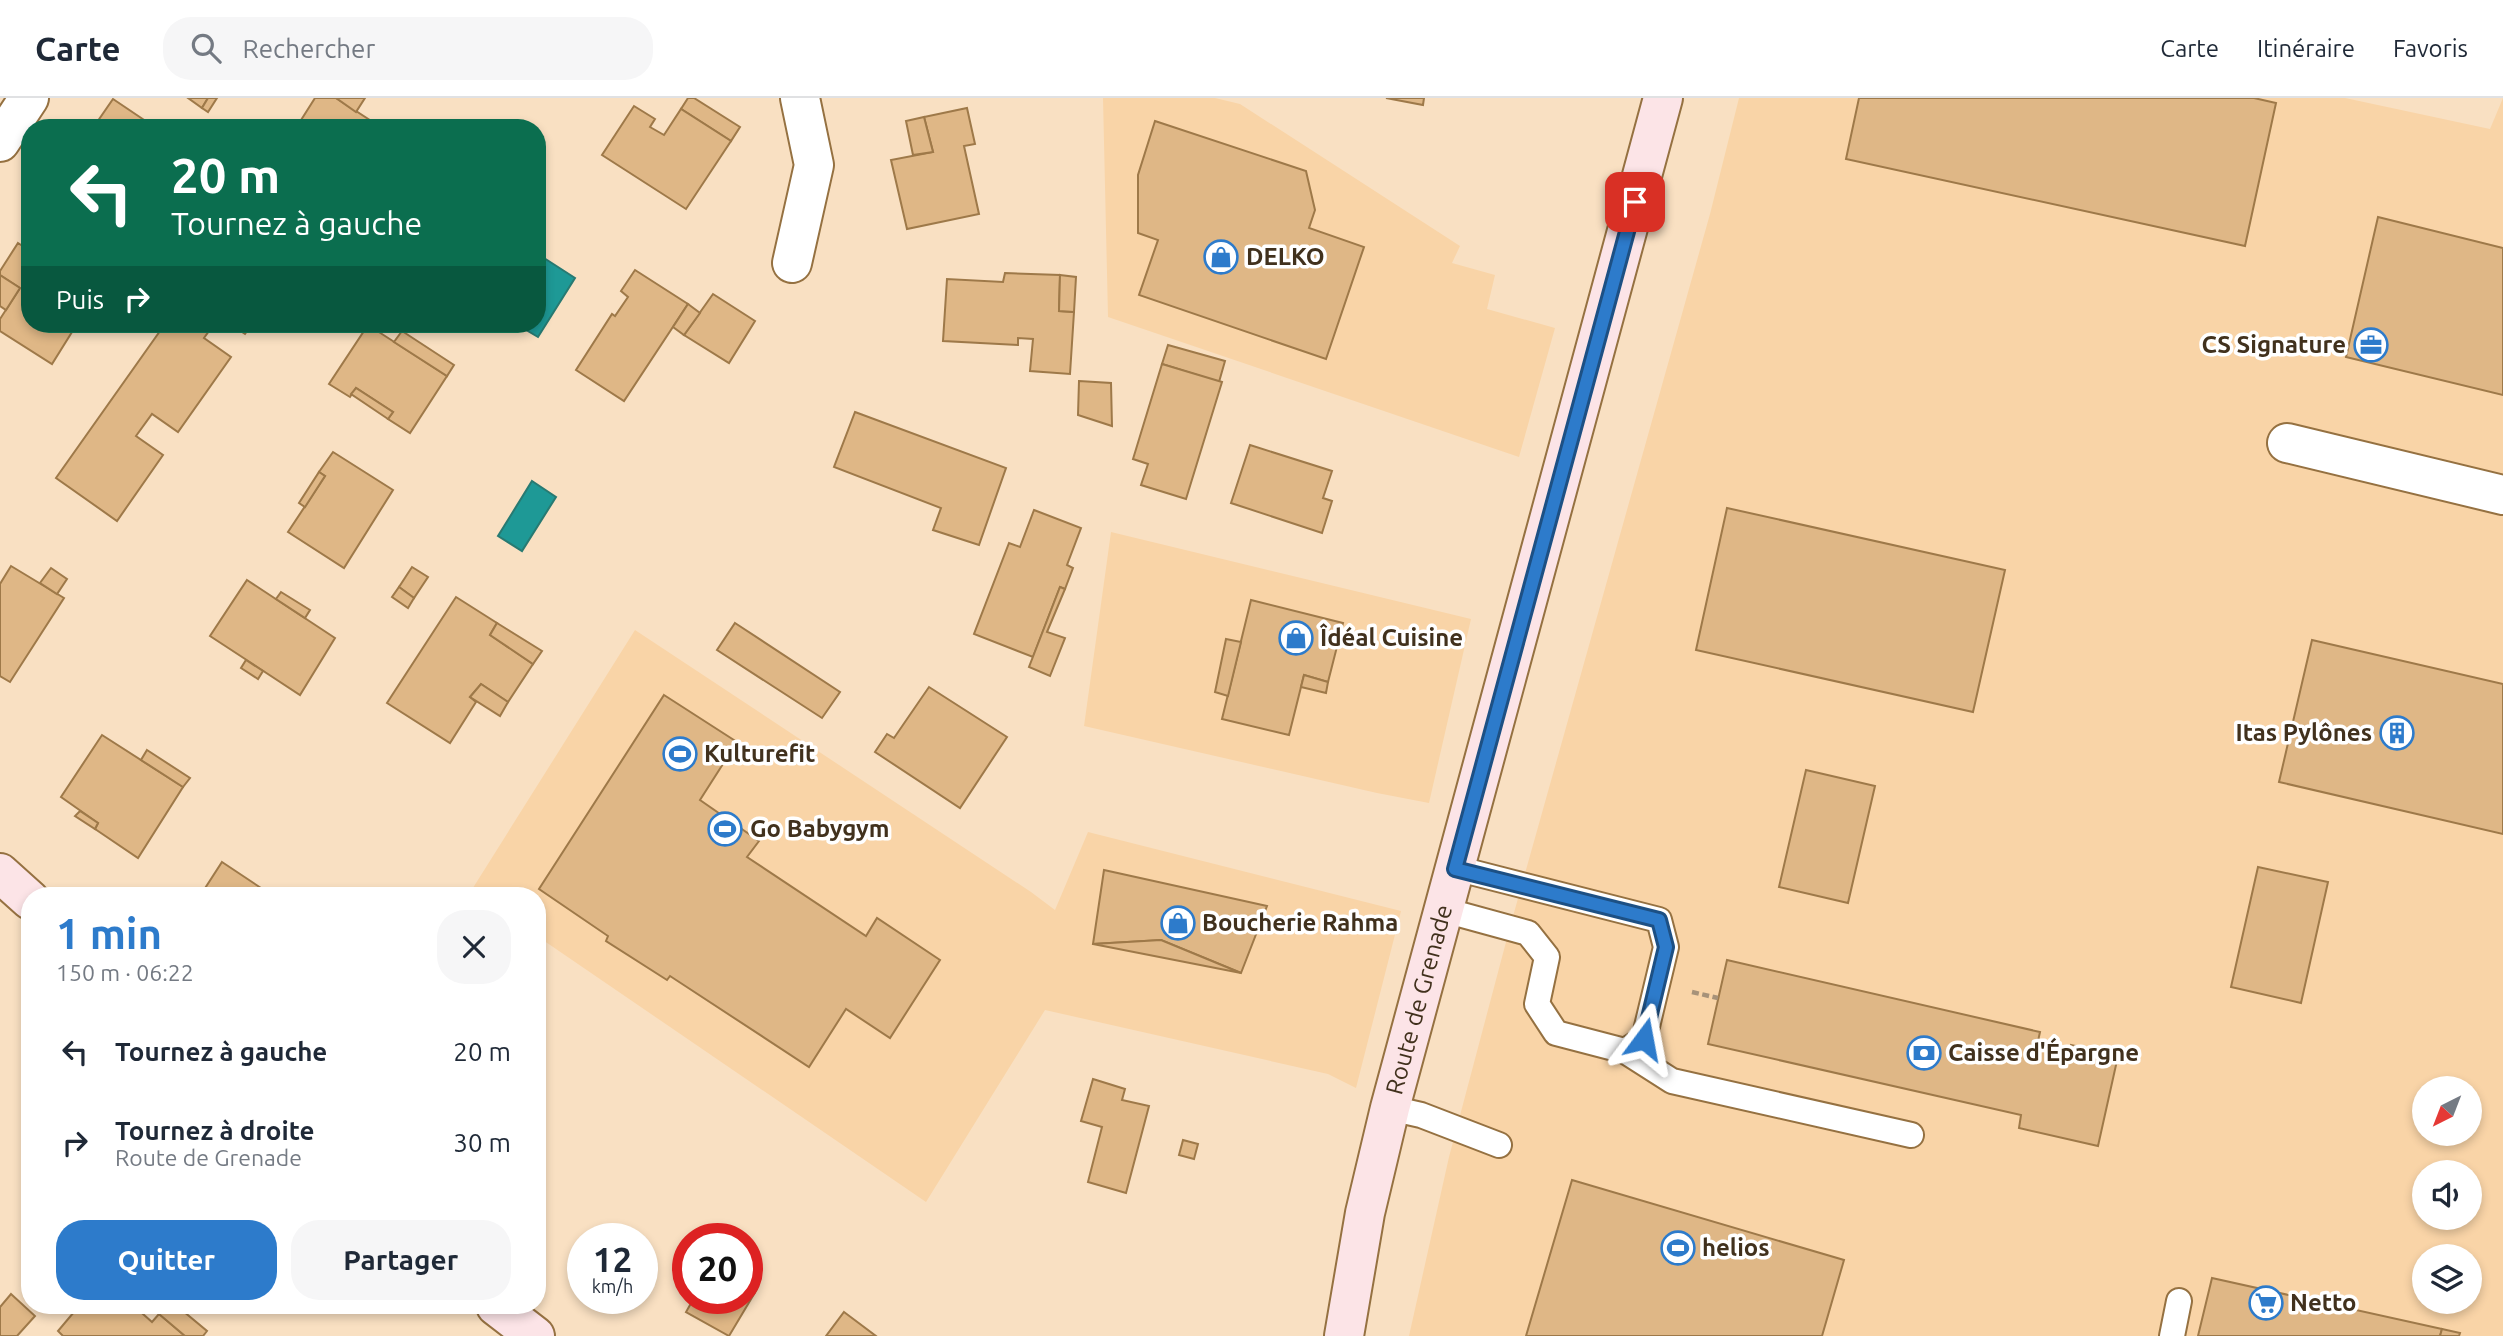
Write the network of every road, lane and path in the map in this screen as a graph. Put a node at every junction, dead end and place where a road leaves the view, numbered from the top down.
1 (29, 98) edge
2 (800, 98) edge
3 (1663, 98) edge
4 (0, 142) edge
5 (793, 263) dead end
6 (2287, 443) dead end
7 (2503, 495) edge
8 (1455, 869) junction
9 (0, 873) edge
10 (21, 892) edge
11 (1444, 911) junction
12 (1625, 1051) junction
13 (1390, 1108) junction
14 (1912, 1135) dead end
15 (1499, 1145) dead end
16 (2179, 1301) dead end
17 (506, 1314) edge
18 (535, 1336) edge
19 (1344, 1336) edge
20 (2172, 1336) edge

1 - 4 street
2 - 5 street
3 - 8 main road, Route de Grenade
6 - 7 street
8 - 11 main road, Route de Grenade
8 - 12 lane
9 - 10 main road
11 - 12 lane
11 - 13 main road, Route de Grenade
12 - 14 lane
13 - 15 lane
13 - 19 main road, Route de Grenade
16 - 20 lane
17 - 18 main road

